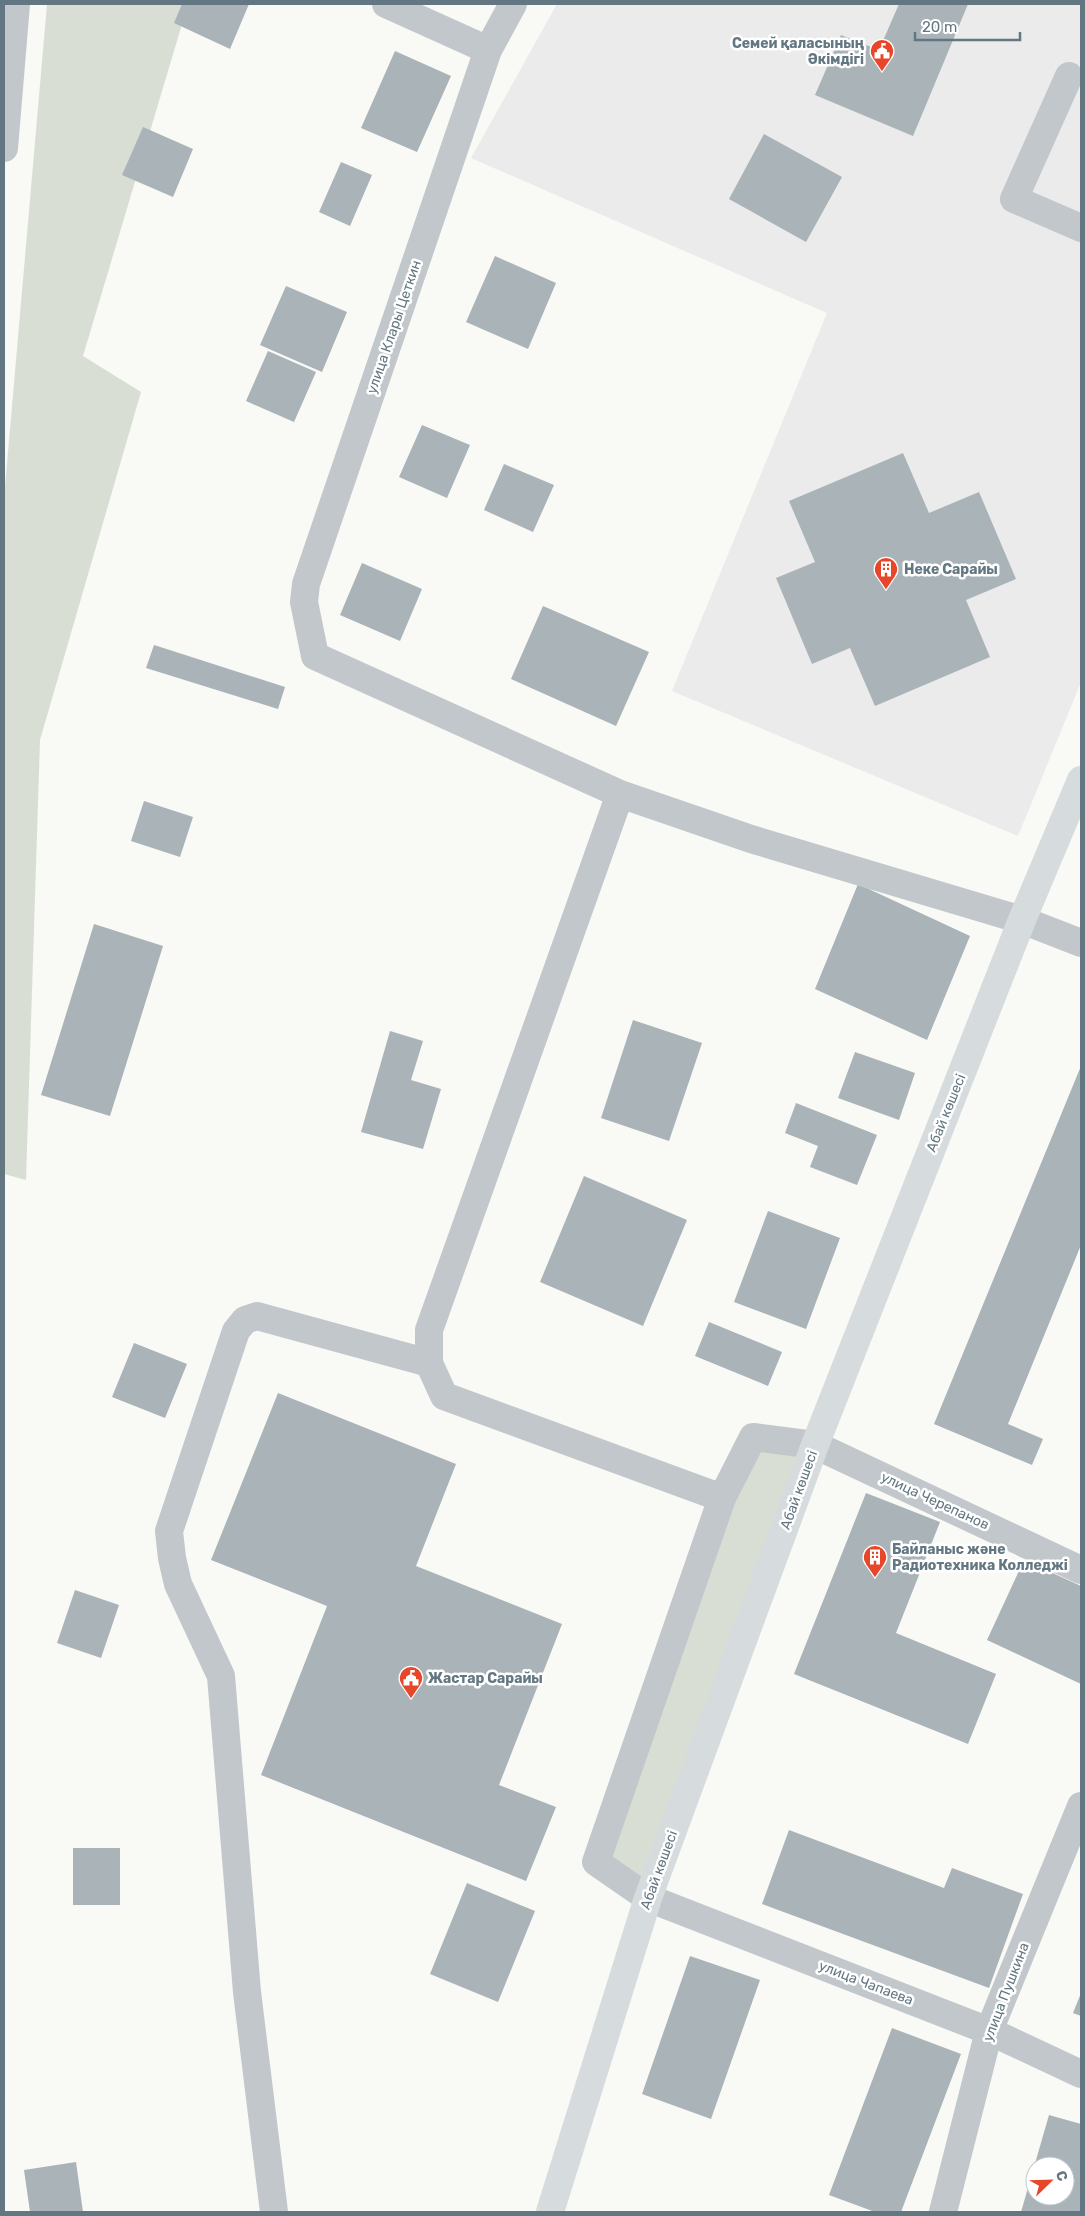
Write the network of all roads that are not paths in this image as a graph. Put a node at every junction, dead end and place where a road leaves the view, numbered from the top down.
1 (16, 4) edge
2 (386, 4) edge
3 (513, 4) edge
4 (488, 50) junction
5 (1069, 76) dead end
6 (4, 148) edge
7 (1081, 228) edge
8 (1081, 780) edge
9 (620, 794) junction
10 (1022, 920) junction
11 (1081, 943) edge
12 (429, 1363) junction
13 (816, 1444) junction
14 (722, 1498) junction
15 (1081, 1570) edge
16 (1081, 1806) edge
17 (648, 1898) junction
18 (989, 2031) junction
19 (1081, 2074) edge
20 (274, 2212) edge
21 (550, 2212) edge
22 (943, 2212) edge

1 - 6 street
2 - 4 street
3 - 4 street, улица Клары Цеткин
4 - 9 street, улица Клары Цеткин
5 - 7 street
8 - 10 main road, Абай көшесі
9 - 10 street
9 - 12 street
10 - 11 street
10 - 13 main road, Абай көшесі
12 - 14 street
12 - 20 street
13 - 14 street, улица Черепанов
13 - 15 street, улица Черепанов
13 - 17 main road, Абай көшесі
14 - 17 street, улица Чапаева
16 - 18 street, улица Пушкина
17 - 18 street, улица Чапаева
17 - 21 main road, Абай көшесі
18 - 19 street, улица Чапаева
18 - 22 street, улица Пушкина

